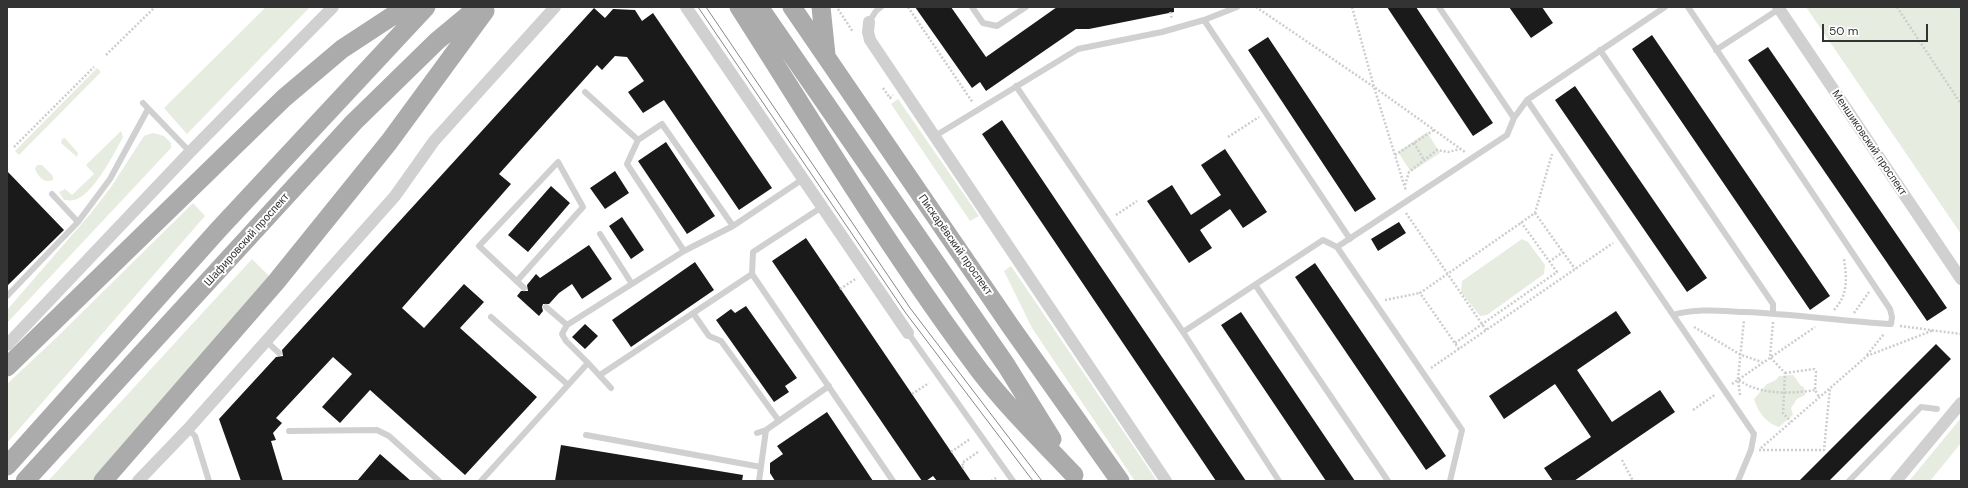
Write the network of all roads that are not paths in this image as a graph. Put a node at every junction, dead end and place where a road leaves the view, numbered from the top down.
1 (333, 7) edge
2 (406, 7) edge
3 (426, 7) edge
4 (478, 7) edge
5 (488, 7) edge
6 (555, 7) edge
7 (686, 7) edge
8 (739, 7) edge
9 (759, 7) edge
10 (792, 7) edge
11 (881, 7) edge
12 (972, 7) edge
13 (1026, 7) edge
14 (1237, 7) edge
15 (1439, 7) edge
16 (1665, 7) edge
17 (1688, 7) edge
18 (829, 8) edge
19 (1779, 8) edge
20 (1204, 20) junction
21 (869, 22) joint
22 (1600, 50) junction
23 (1716, 50) junction
24 (826, 58) junction
25 (1016, 86) junction
26 (585, 92) dead end
27 (1527, 100) junction
28 (143, 103) dead end
29 (148, 109) junction
30 (1514, 118) junction
31 (935, 136) junction
32 (638, 140) junction
33 (190, 152) junction
34 (803, 179) junction
35 (52, 194) dead end
36 (822, 207) junction
37 (78, 222) junction
38 (733, 226) junction
39 (600, 234) dead end
40 (1350, 239) junction
41 (1337, 247) junction
42 (684, 251) junction
43 (752, 274) junction
44 (1961, 279) edge
45 (517, 281) junction
46 (632, 284) junction
47 (1256, 286) junction
48 (524, 288) dead end
49 (7, 296) edge
50 (546, 307) dead end
51 (693, 313) junction
52 (1773, 313) junction
53 (1673, 315) junction
54 (491, 317) dead end
55 (567, 325) junction
56 (1183, 332) junction
57 (908, 333) joint
58 (266, 341) junction
59 (7, 345) edge
60 (279, 353) dead end
61 (588, 363) junction
62 (7, 367) edge
63 (600, 376) junction
64 (568, 384) junction
65 (829, 386) junction
66 (611, 388) dead end
67 (1961, 403) edge
68 (1937, 409) dead end
69 (779, 421) junction
70 (188, 429) junction
71 (766, 430) junction
72 (289, 431) dead end
73 (757, 433) dead end
74 (586, 435) dead end
75 (7, 466) edge
76 (761, 468) junction
77 (1076, 478) edge
78 (25, 481) edge
79 (103, 481) edge
80 (138, 481) edge
81 (209, 481) edge
82 (439, 481) edge
83 (481, 481) edge
84 (759, 481) edge
85 (893, 481) edge
86 (1013, 481) edge
87 (1120, 481) edge
88 (1166, 481) edge
89 (1279, 481) edge
90 (1388, 481) edge
91 (1450, 481) edge
92 (1738, 481) edge
93 (1848, 481) edge
94 (1896, 481) edge

1 - 33 street
2 - 62 main road
3 - 75 main road
4 - 78 main road, Шафировский проспект
5 - 79 main road
6 - 58 street
7 - 34 street
8 - 77 main road
9 - 77 main road
10 - 24 main road, Пискарёвский проспект
11 - 21 lane
12 - 13 lane
14 - 20 lane
15 - 30 lane
16 - 22 lane
17 - 23 lane
18 - 24 main road
19 - 23 lane
19 - 44 street, Меншиковский проспект
20 - 25 lane
20 - 40 lane
21 - 31 street
22 - 27 lane
22 - 52 lane
23 - 52 lane
24 - 87 main road, Пискарёвский проспект
25 - 31 lane
25 - 56 lane
26 - 32 lane
27 - 30 lane
27 - 53 lane
28 - 29 lane
29 - 33 lane
29 - 37 lane
30 - 40 lane
31 - 88 street
32 - 38 lane
32 - 42 lane
33 - 59 street
34 - 36 street
34 - 38 lane
35 - 37 lane
36 - 43 lane
36 - 57 street
37 - 49 lane
38 - 42 lane
39 - 46 lane
40 - 41 lane
41 - 47 lane
41 - 91 lane
42 - 46 lane
43 - 51 lane
43 - 65 lane
45 - 45 lane
45 - 48 lane
46 - 55 lane
47 - 56 lane
47 - 90 lane
50 - 55 lane
51 - 63 lane
51 - 69 lane
52 - 53 lane
53 - 92 lane
54 - 64 lane
55 - 61 lane
56 - 89 lane
57 - 86 lane
58 - 60 lane
58 - 70 street
61 - 63 lane
61 - 64 lane
63 - 66 lane
64 - 83 lane
65 - 69 lane
65 - 85 lane
67 - 94 street
68 - 93 lane
69 - 71 lane
70 - 80 street
70 - 81 lane
71 - 73 lane
71 - 76 lane
72 - 82 lane
74 - 76 lane
76 - 84 lane

